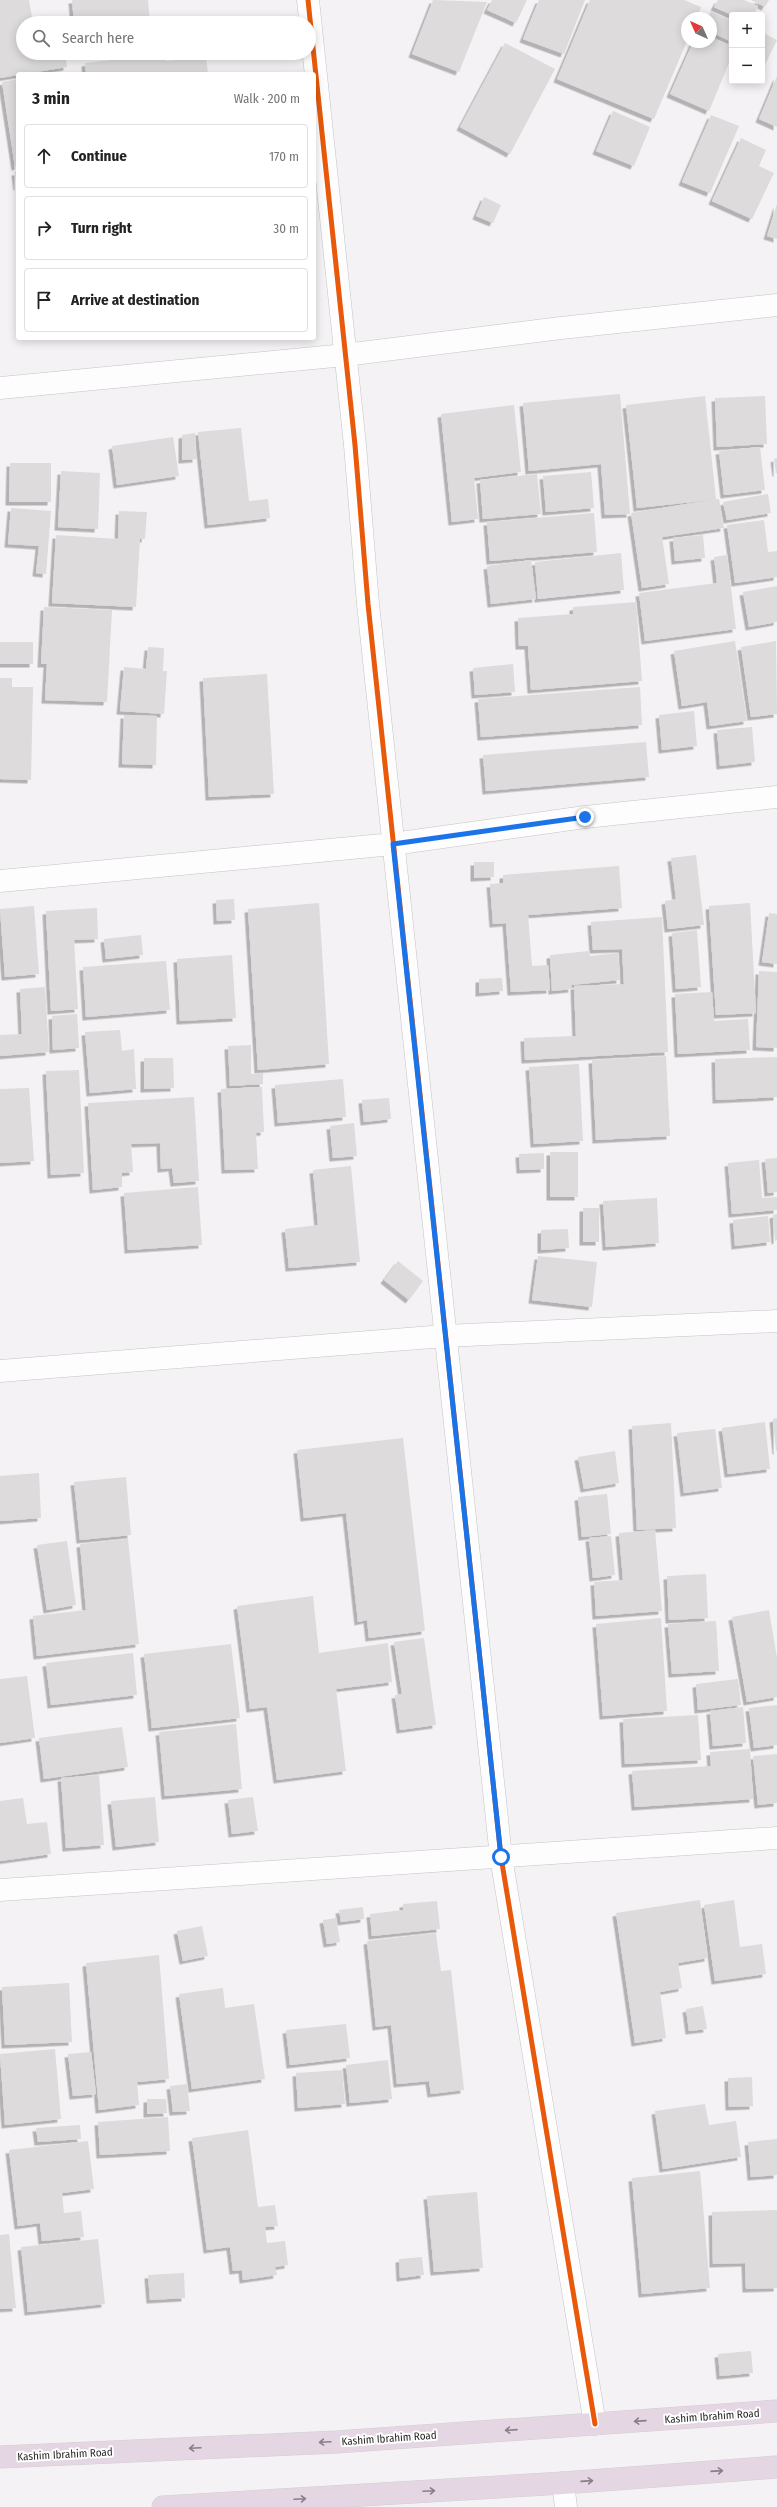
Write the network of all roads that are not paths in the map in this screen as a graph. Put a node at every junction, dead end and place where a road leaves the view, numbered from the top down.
1 (308, 0) edge
2 (310, 16) edge
3 (314, 60) edge
4 (316, 72) edge
5 (316, 77) edge
6 (777, 304) edge
7 (345, 355) junction
8 (0, 388) edge
9 (777, 797) edge
10 (393, 844) junction
11 (0, 881) edge
12 (777, 1321) edge
13 (444, 1336) junction
14 (0, 1372) edge
15 (777, 1838) edge
16 (501, 1857) junction
17 (0, 1890) edge
18 (777, 2411) edge
19 (595, 2424) junction
20 (0, 2457) edge
21 (777, 2467) edge
22 (563, 2483) junction
23 (163, 2507) edge
24 (566, 2507) edge

1 - 2 street
3 - 4 street
5 - 7 street
6 - 7 street
7 - 8 street
7 - 10 street
9 - 10 street
10 - 11 street
10 - 13 street
12 - 13 street
13 - 14 street
13 - 16 street
15 - 16 street
16 - 17 street
16 - 19 street
18 -> 19 highway, Kashim Ibrahim Road
19 -> 20 highway, Kashim Ibrahim Road
22 -> 21 highway
23 -> 22 highway
22 - 24 street

